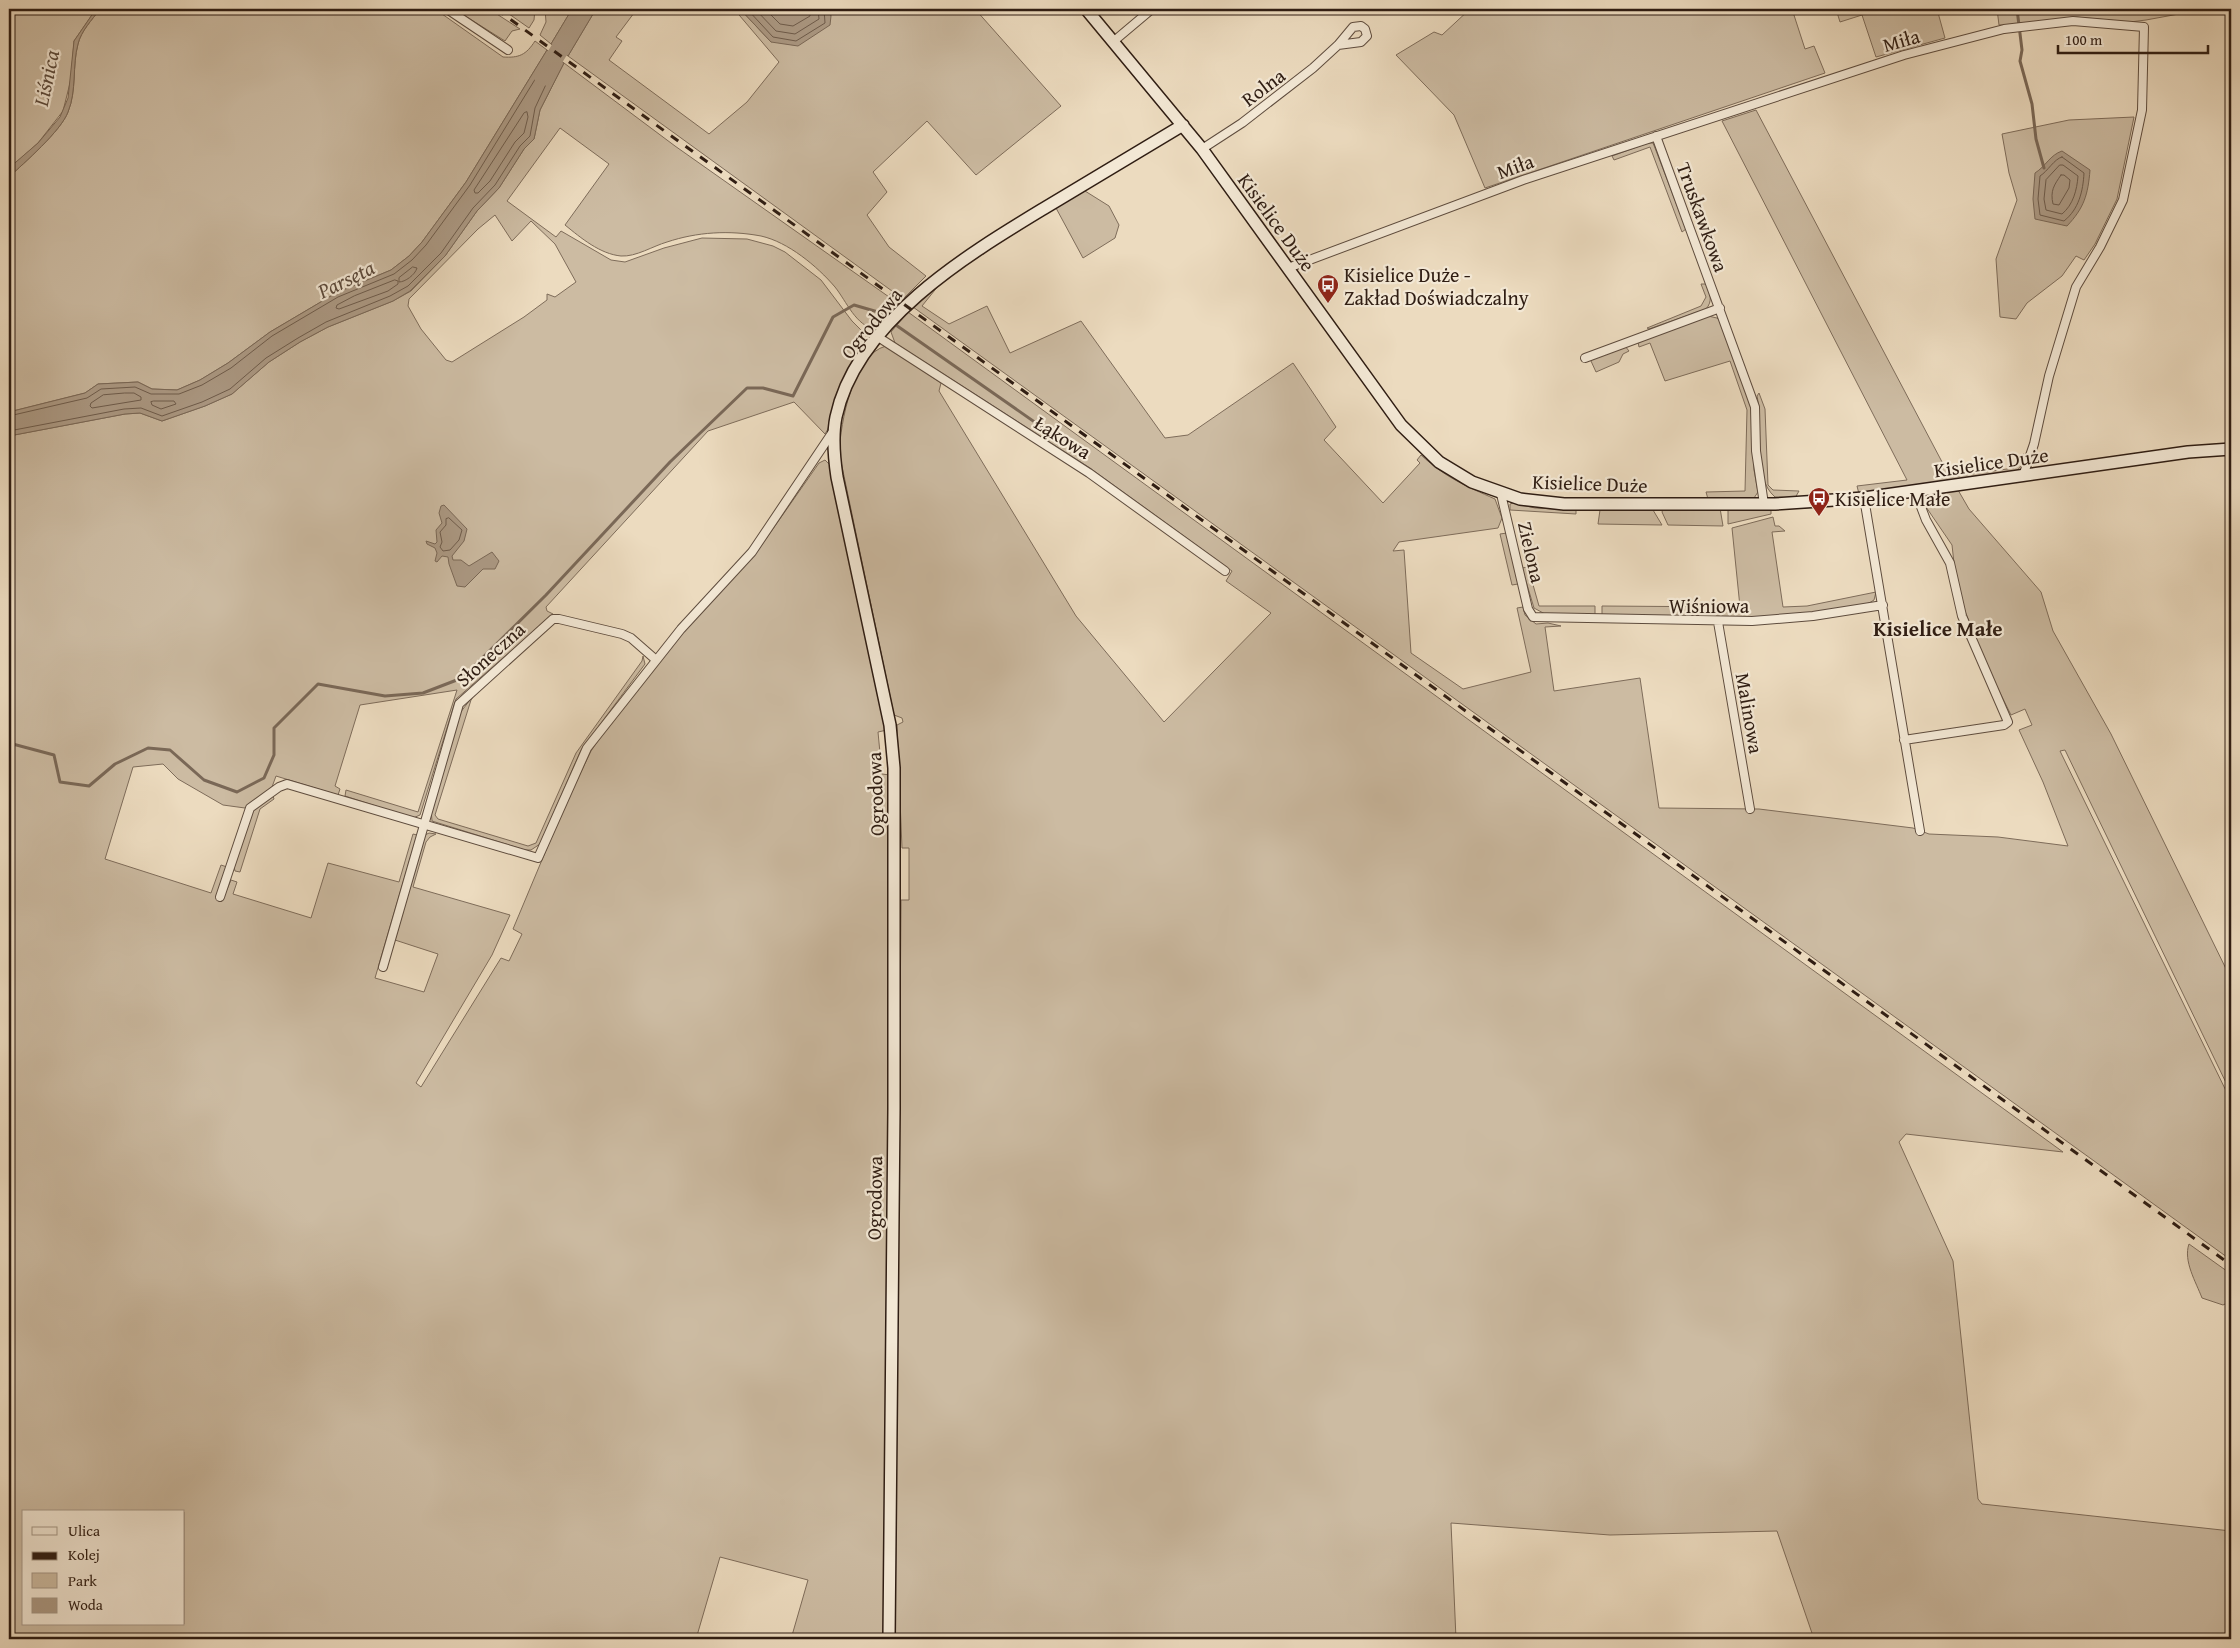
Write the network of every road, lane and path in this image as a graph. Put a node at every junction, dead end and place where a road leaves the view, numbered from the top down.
1 (447, 9) edge
2 (1086, 9) edge
3 (1152, 9) edge
4 (1114, 41) junction
5 (1338, 45) dead end
6 (508, 50) dead end
7 (1183, 125) junction
8 (1656, 136) junction
9 (1202, 149) junction
10 (1288, 268) junction
11 (1720, 308) junction
12 (878, 337) junction
13 (1585, 358) dead end
14 (834, 430) junction
15 (2231, 449) edge
16 (2023, 476) junction
17 (1915, 491) junction
18 (1501, 494) junction
19 (1864, 498) junction
20 (1764, 504) junction
21 (1225, 572) dead end
22 (1883, 605) junction
23 (1533, 618) joint
24 (1718, 622) junction
25 (656, 659) junction
26 (1904, 740) junction
27 (1750, 809) dead end
28 (423, 825) junction
29 (1920, 831) dead end
30 (220, 897) dead end
31 (383, 966) dead end
32 (889, 1639) edge

1 - 6 street
2 - 4 street, Kisielice Duże
3 - 4 street
4 - 7 street, Kisielice Duże
5 - 9 street, Rolna
7 - 9 street, Kisielice Duże
7 - 12 street, Ogrodowa
8 - 10 street, Miła
8 - 11 street, Truskawkowa
8 - 16 street, Miła
9 - 10 street, Kisielice Duże
10 - 18 street, Kisielice Duże
11 - 13 street
11 - 20 street, Truskawkowa
12 - 14 street, Ogrodowa
12 - 21 street, Łąkowa
14 - 25 street
14 - 32 street, Ogrodowa
15 - 16 street, Kisielice Duże
16 - 17 street, Kisielice Duże
17 - 19 street, Kisielice Duże
17 - 26 street
18 - 20 street, Kisielice Duże
18 - 23 street, Zielona
19 - 20 street, Kisielice Duże
19 - 22 street
22 - 24 street, Wiśniowa
22 - 26 street
23 - 24 street, Wiśniowa
24 - 27 street, Malinowa
25 - 28 street
25 - 28 street, Słoneczna
26 - 29 street
28 - 30 street
28 - 31 street, Słoneczna

